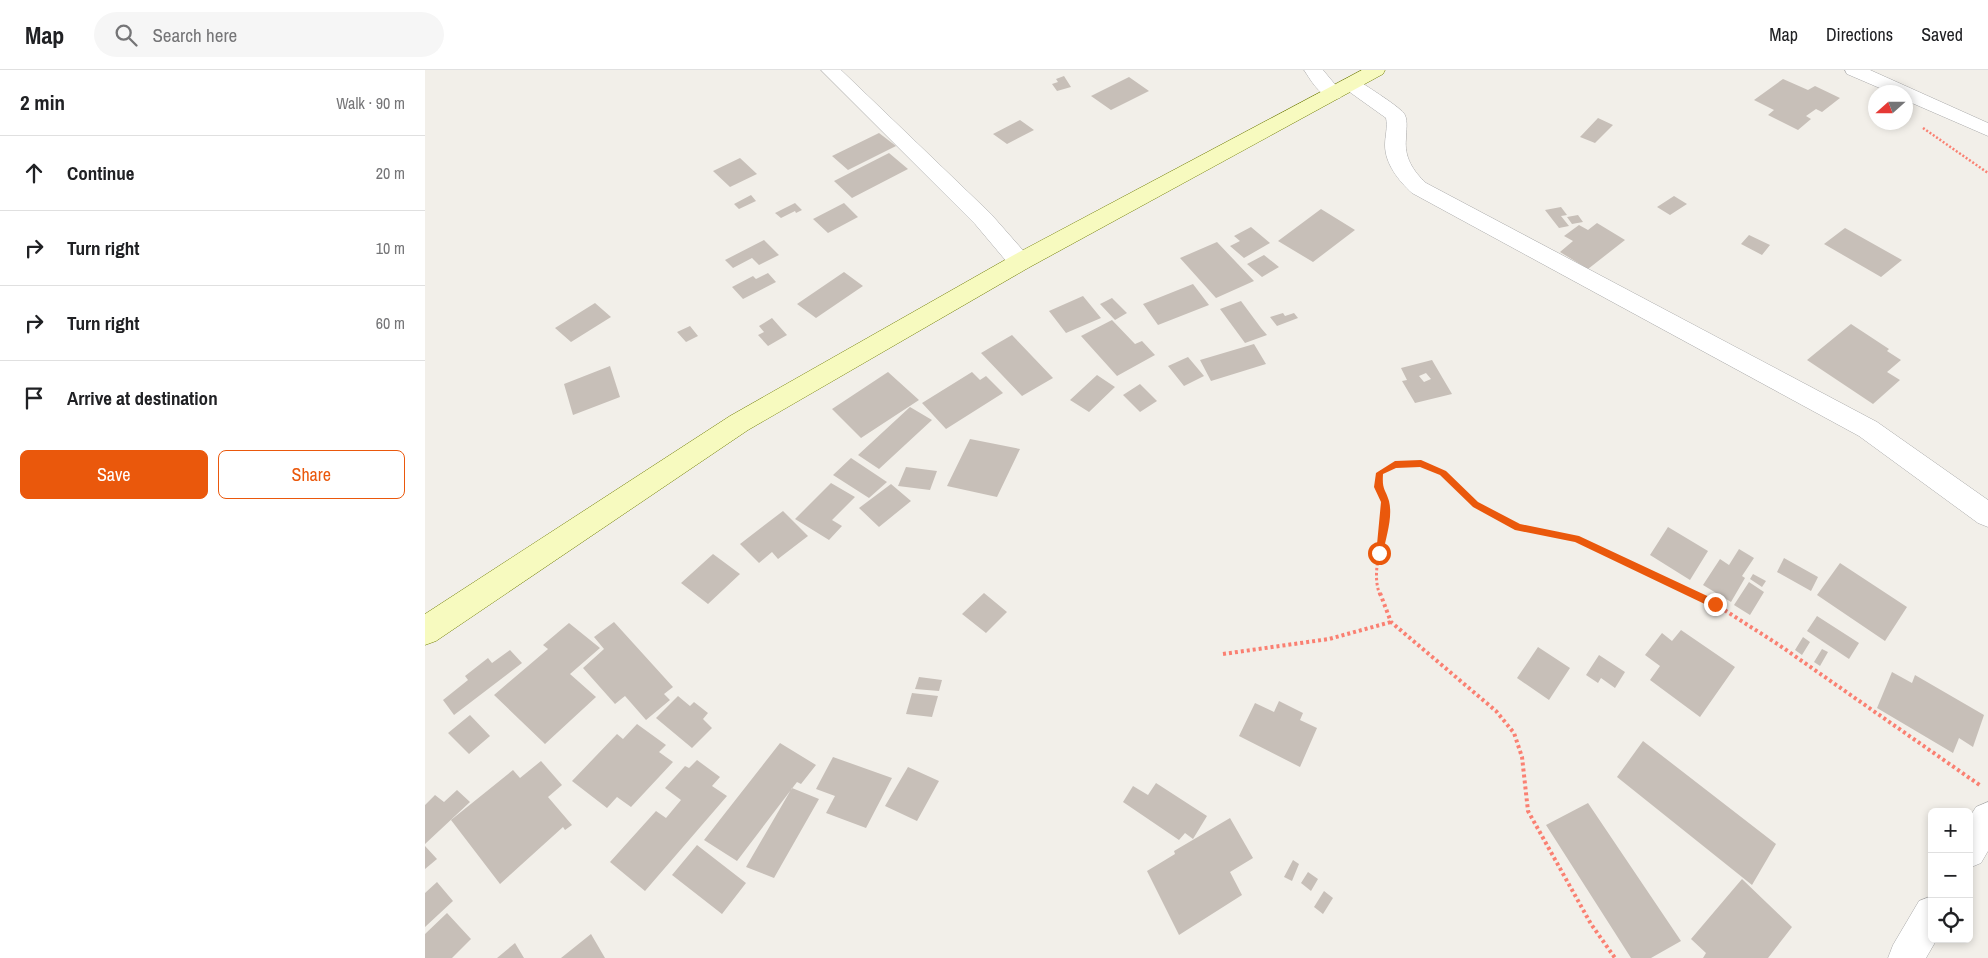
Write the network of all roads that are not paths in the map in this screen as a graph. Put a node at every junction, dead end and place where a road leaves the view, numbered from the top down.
1 (830, 70) edge
2 (1313, 70) edge
3 (1376, 70) edge
4 (1854, 70) edge
5 (1887, 85) edge
6 (1342, 89) junction
7 (1913, 97) edge
8 (1988, 130) edge
9 (1019, 262) junction
10 (1988, 515) edge
11 (425, 632) edge
12 (1988, 819) edge
13 (1973, 844) edge
14 (1928, 921) edge
15 (1906, 958) edge

1 - 9 street
2 - 6 street
3 - 6 main road
4 - 5 street
6 - 9 main road
6 - 10 street
7 - 8 street
9 - 11 main road
12 - 13 street
14 - 15 street

